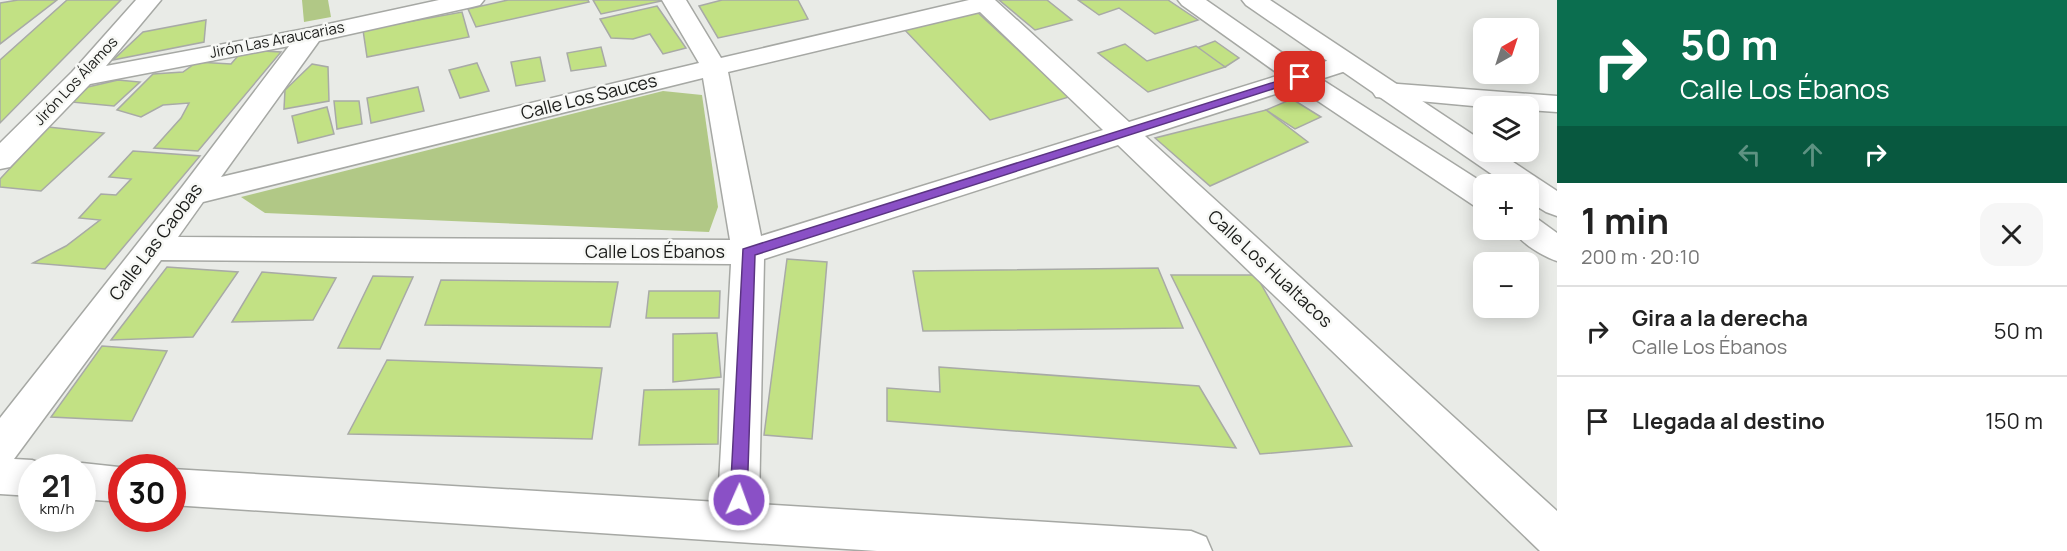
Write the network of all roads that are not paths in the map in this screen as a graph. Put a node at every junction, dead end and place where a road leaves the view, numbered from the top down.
1 (149, 0) edge
2 (472, 0) edge
3 (674, 0) edge
4 (1191, 0) edge
5 (1254, 0) edge
6 (983, 2) edge
7 (310, 35) junction
8 (1346, 63) junction
9 (714, 67) junction
10 (1300, 77) junction
11 (81, 78) junction
12 (1385, 91) junction
13 (1557, 104) edge
14 (1125, 132) junction
15 (0, 160) edge
16 (1510, 174) edge
17 (1473, 191) edge
18 (1539, 193) edge
19 (193, 194) junction
20 (1557, 205) edge
21 (1539, 236) edge
22 (150, 248) junction
23 (1557, 249) edge
24 (748, 252) junction
25 (0, 447) edge
26 (0, 476) edge
27 (18, 477) edge
28 (186, 488) edge
29 (738, 523) junction
30 (1557, 539) edge
31 (1191, 551) edge

1 - 11 street, Jirón Los Álamos
2 - 7 street, Jirón Las Araucarias
3 - 9 street
4 - 10 street
5 - 8 street
6 - 9 street, Calle Los Sauces
6 - 14 street, Calle Los Hualtacos
7 - 11 street, Jirón Las Araucarias
7 - 19 street, Calle Las Caobas
8 - 10 street, Calle Los Ébanos
8 - 12 street
9 - 19 street, Calle Los Sauces
9 - 24 street
10 - 14 street, Calle Los Ébanos
10 - 17 street
11 - 15 street, Jirón Los Álamos
12 - 13 street
12 - 16 street
14 - 24 street, Calle Los Ébanos
14 - 30 street, Calle Los Hualtacos
18 - 20 street
19 - 22 street, Calle Las Caobas
21 - 23 street
22 - 24 street, Calle Los Ébanos
22 - 25 street, Calle Las Caobas
24 - 29 street
26 - 27 street
28 - 29 street
29 - 31 street

